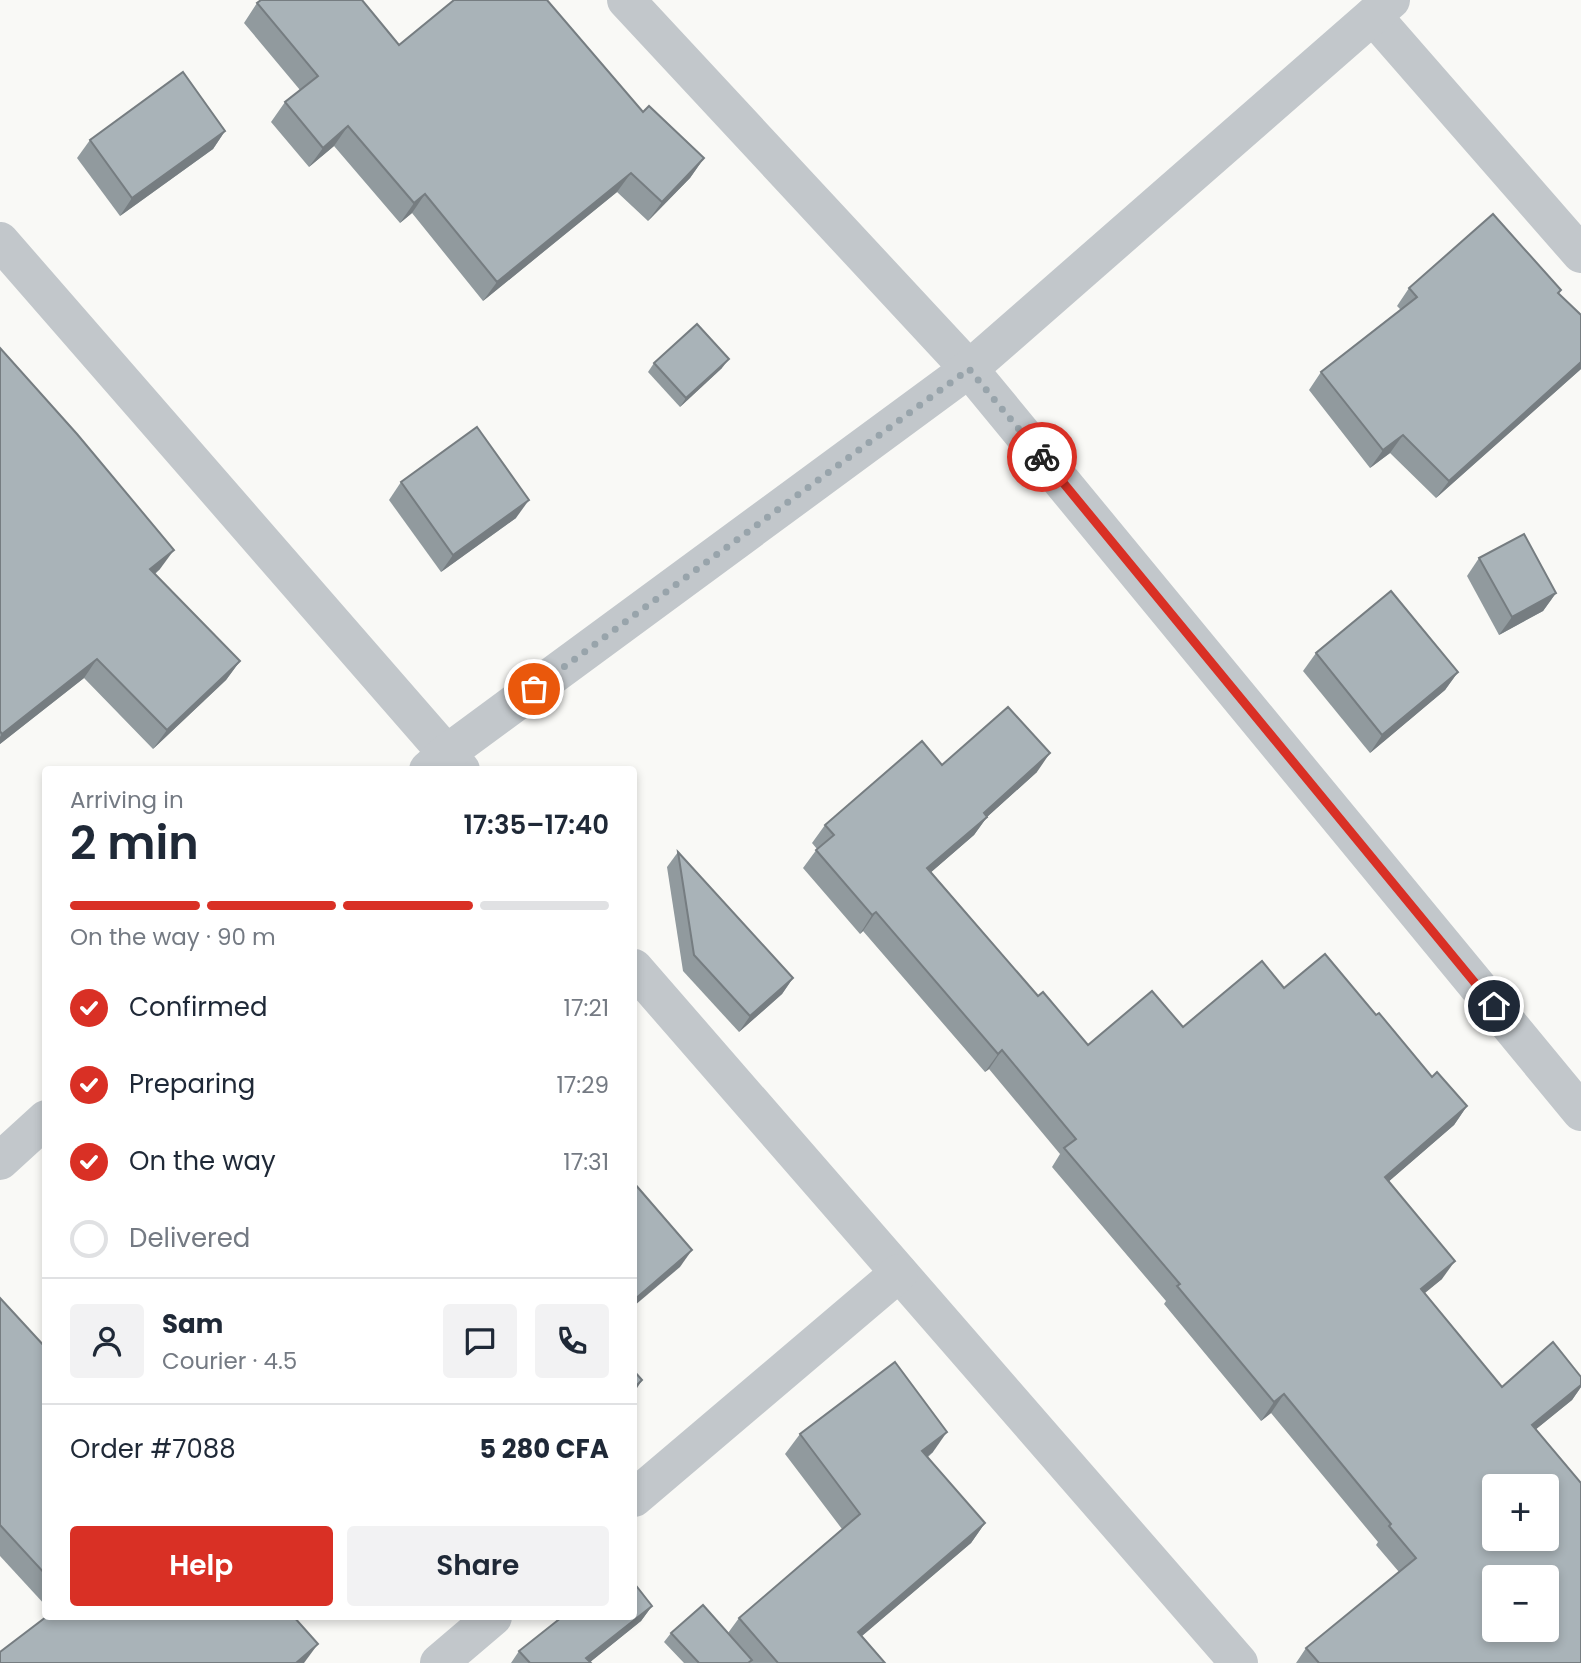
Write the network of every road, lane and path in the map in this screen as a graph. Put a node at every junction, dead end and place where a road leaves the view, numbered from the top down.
1 (626, 0) edge
2 (1382, 8) edge
3 (1581, 254) edge
4 (8, 265) edge
5 (969, 369) junction
6 (445, 764) edge
7 (637, 971) edge
8 (1581, 1112) edge
9 (42, 1123) edge
10 (0, 1161) edge
11 (899, 1273) junction
12 (637, 1496) edge
13 (490, 1620) edge
14 (439, 1663) edge
15 (1239, 1663) edge

1 - 5 street
2 - 3 street
2 - 5 street
4 - 6 street
5 - 6 street
5 - 8 street
7 - 11 street
9 - 10 street
11 - 12 street
11 - 15 street
13 - 14 street

